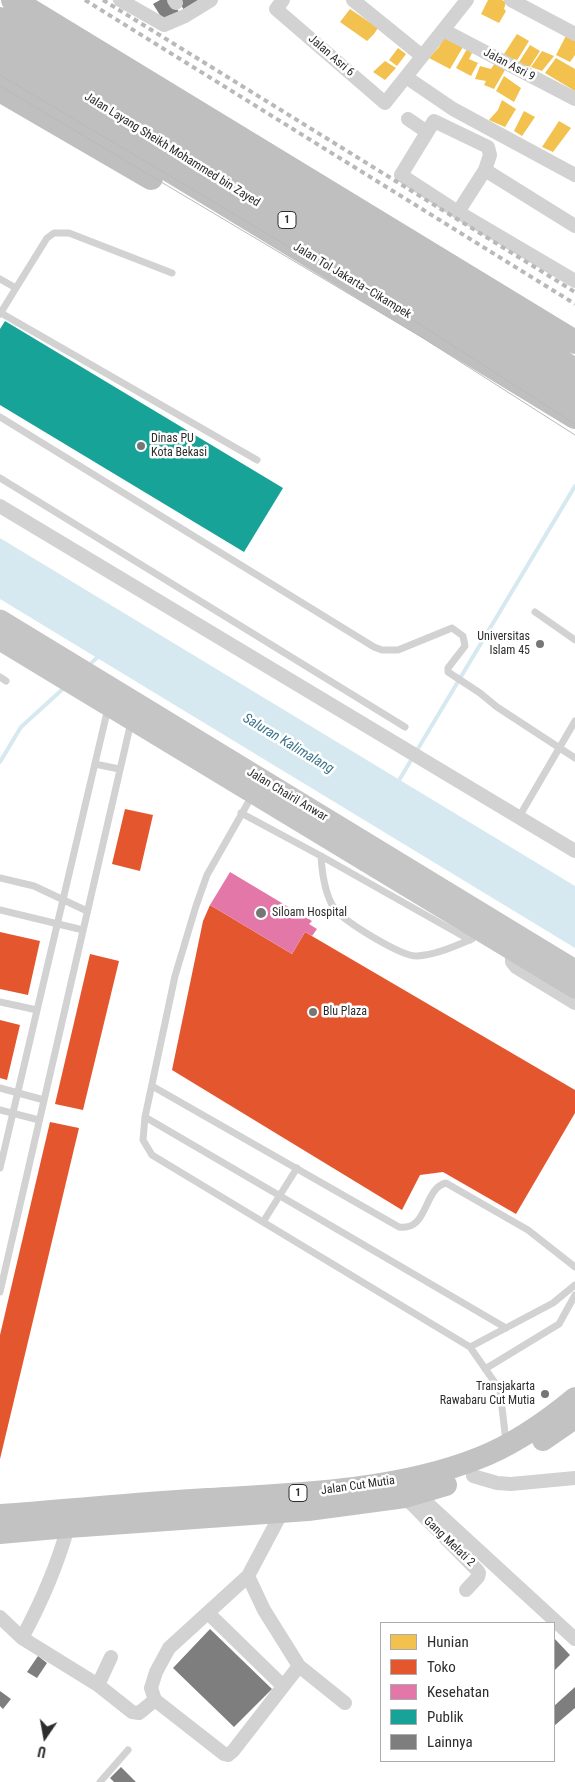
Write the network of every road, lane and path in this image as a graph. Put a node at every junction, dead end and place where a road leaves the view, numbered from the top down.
1 (13, 0) edge
2 (120, 0) edge
3 (211, 0) edge
4 (353, 0) edge
5 (511, 0) edge
6 (463, 1) edge
7 (280, 4) edge
8 (0, 19) edge
9 (443, 30) junction
10 (575, 34) edge
11 (0, 44) edge
12 (422, 56) junction
13 (0, 67) edge
14 (406, 77) junction
15 (0, 90) edge
16 (575, 99) edge
17 (408, 119) dead end
18 (427, 132) junction
19 (485, 170) junction
20 (575, 175) edge
21 (458, 212) junction
22 (575, 226) edge
23 (335, 271) junction
24 (172, 273) dead end
25 (0, 278) edge
26 (575, 281) edge
27 (16, 288) junction
28 (0, 313) edge
29 (575, 342) edge
30 (575, 370) edge
31 (575, 395) edge
32 (0, 417) edge
33 (575, 417) edge
34 (257, 460) dead end
35 (0, 478) edge
36 (0, 506) edge
37 (535, 612) dead end
38 (0, 620) edge
39 (0, 640) edge
40 (575, 640) edge
41 (49, 660) junction
42 (93, 686) junction
43 (108, 705) junction
44 (132, 720) junction
45 (575, 722) edge
46 (405, 726) dead end
47 (560, 748) junction
48 (575, 758) edge
49 (95, 764) junction
50 (120, 769) junction
51 (258, 786) junction
52 (242, 813) junction
53 (519, 817) junction
54 (575, 851) edge
55 (321, 856) junction
56 (0, 878) edge
57 (63, 899) junction
58 (0, 910) edge
59 (87, 911) junction
60 (57, 924) junction
61 (83, 930) junction
62 (477, 937) junction
63 (516, 943) junction
64 (575, 970) edge
65 (575, 988) edge
66 (0, 1002) edge
67 (575, 1003) edge
68 (37, 1010) junction
69 (152, 1086) junction
70 (0, 1088) edge
71 (18, 1092) junction
72 (44, 1100) junction
73 (0, 1110) edge
74 (13, 1113) junction
75 (145, 1117) junction
76 (40, 1120) junction
77 (3, 1140) edge
78 (0, 1168) edge
79 (297, 1168) junction
80 (279, 1196) junction
81 (262, 1222) junction
82 (575, 1267) edge
83 (575, 1285) edge
84 (0, 1292) edge
85 (575, 1295) edge
86 (506, 1328) junction
87 (470, 1347) junction
88 (485, 1370) junction
89 (575, 1398) edge
90 (575, 1418) edge
91 (507, 1444) junction
92 (473, 1476) junction
93 (575, 1478) edge
94 (410, 1495) junction
95 (282, 1512) junction
96 (0, 1515) edge
97 (68, 1527) junction
98 (0, 1533) edge
99 (248, 1576) junction
100 (466, 1590) dead end
101 (208, 1613) junction
102 (0, 1617) edge
103 (22, 1638) junction
104 (575, 1639) edge
105 (111, 1657) dead end
106 (299, 1666) junction
107 (98, 1684) junction
108 (283, 1686) junction
109 (155, 1700) junction
110 (345, 1703) dead end
111 (128, 1750) dead end
112 (100, 1782) edge

1 - 29 highway
2 - 3 street
4 - 12 street
5 - 10 street
6 - 9 street
7 - 14 street, Jalan Asri 6
8 - 30 highway, Jalan Layang Sheikh Mohammed bin Zayed / 1
9 - 12 street
9 - 16 street, Jalan Asri 9
11 - 31 highway, Jalan Layang Sheikh Mohammed bin Zayed / 1
12 - 14 street
13 - 23 highway, Jalan Tol Jakarta–Cikampek / 1
14 - 20 street
15 - 23 highway
17 - 18 street
18 - 19 street
18 - 21 street
19 - 21 street
19 - 22 street
21 - 26 street
23 - 33 highway, Jalan Tol Jakarta–Cikampek / 1
24 - 27 lane
25 - 27 lane
27 - 28 lane
28 - 34 lane
32 - 47 lane
35 - 46 lane
36 - 53 street
37 - 40 lane
38 - 41 main road, Jalan Chairil Anwar
39 - 41 main road, Jalan Chairil Anwar
41 - 42 main road, Jalan Chairil Anwar
42 - 43 main road, Jalan Chairil Anwar
42 - 51 main road, Jalan Chairil Anwar
43 - 44 main road, Jalan Chairil Anwar
43 - 49 lane
44 - 50 lane
44 - 51 main road, Jalan Chairil Anwar
45 - 47 lane
47 - 48 lane
47 - 53 lane
49 - 50 lane
49 - 57 lane
50 - 59 lane
51 - 52 lane
51 - 62 main road, Jalan Chairil Anwar
51 - 63 main road, Jalan Chairil Anwar
52 - 55 lane
52 - 69 lane
53 - 54 street
55 - 62 lane
55 - 62 lane
56 - 57 lane
57 - 59 lane
57 - 60 lane
58 - 60 lane
59 - 61 lane
60 - 61 lane
60 - 68 lane
61 - 72 lane
62 - 63 main road, Jalan Chairil Anwar
63 - 64 main road, Jalan Chairil Anwar
63 - 65 main road, Jalan Chairil Anwar
63 - 67 street
66 - 68 lane
68 - 71 lane
69 - 75 lane
69 - 79 lane
70 - 71 lane
71 - 72 lane
71 - 74 lane
72 - 76 lane
73 - 74 lane
74 - 76 lane
74 - 77 lane
75 - 80 lane
75 - 81 lane
76 - 84 lane
77 - 78 lane
79 - 80 lane
79 - 82 lane
80 - 81 lane
80 - 86 lane
81 - 87 lane
83 - 86 lane
85 - 88 lane
86 - 87 lane
87 - 88 lane
88 - 91 lane
89 - 91 highway, Jalan Cut Mutia / 1
90 - 92 highway, Jalan Cut Mutia / 1
91 - 96 highway, Jalan Cut Mutia / 1
92 - 93 street
92 - 94 highway, Jalan Cut Mutia / 1
94 - 95 highway, Jalan Cut Mutia / 1
94 - 100 street, Gang Melati 2
94 - 104 street
95 - 97 highway, Jalan Cut Mutia / 1
95 - 99 street
97 - 98 highway, Jalan Cut Mutia / 1
97 - 103 street
99 - 101 street
99 - 106 street
101 - 108 street
101 - 109 street
102 - 103 street
103 - 107 street
105 - 107 street
106 - 108 street
106 - 110 street
107 - 109 street
108 - 109 street
111 - 112 lane

